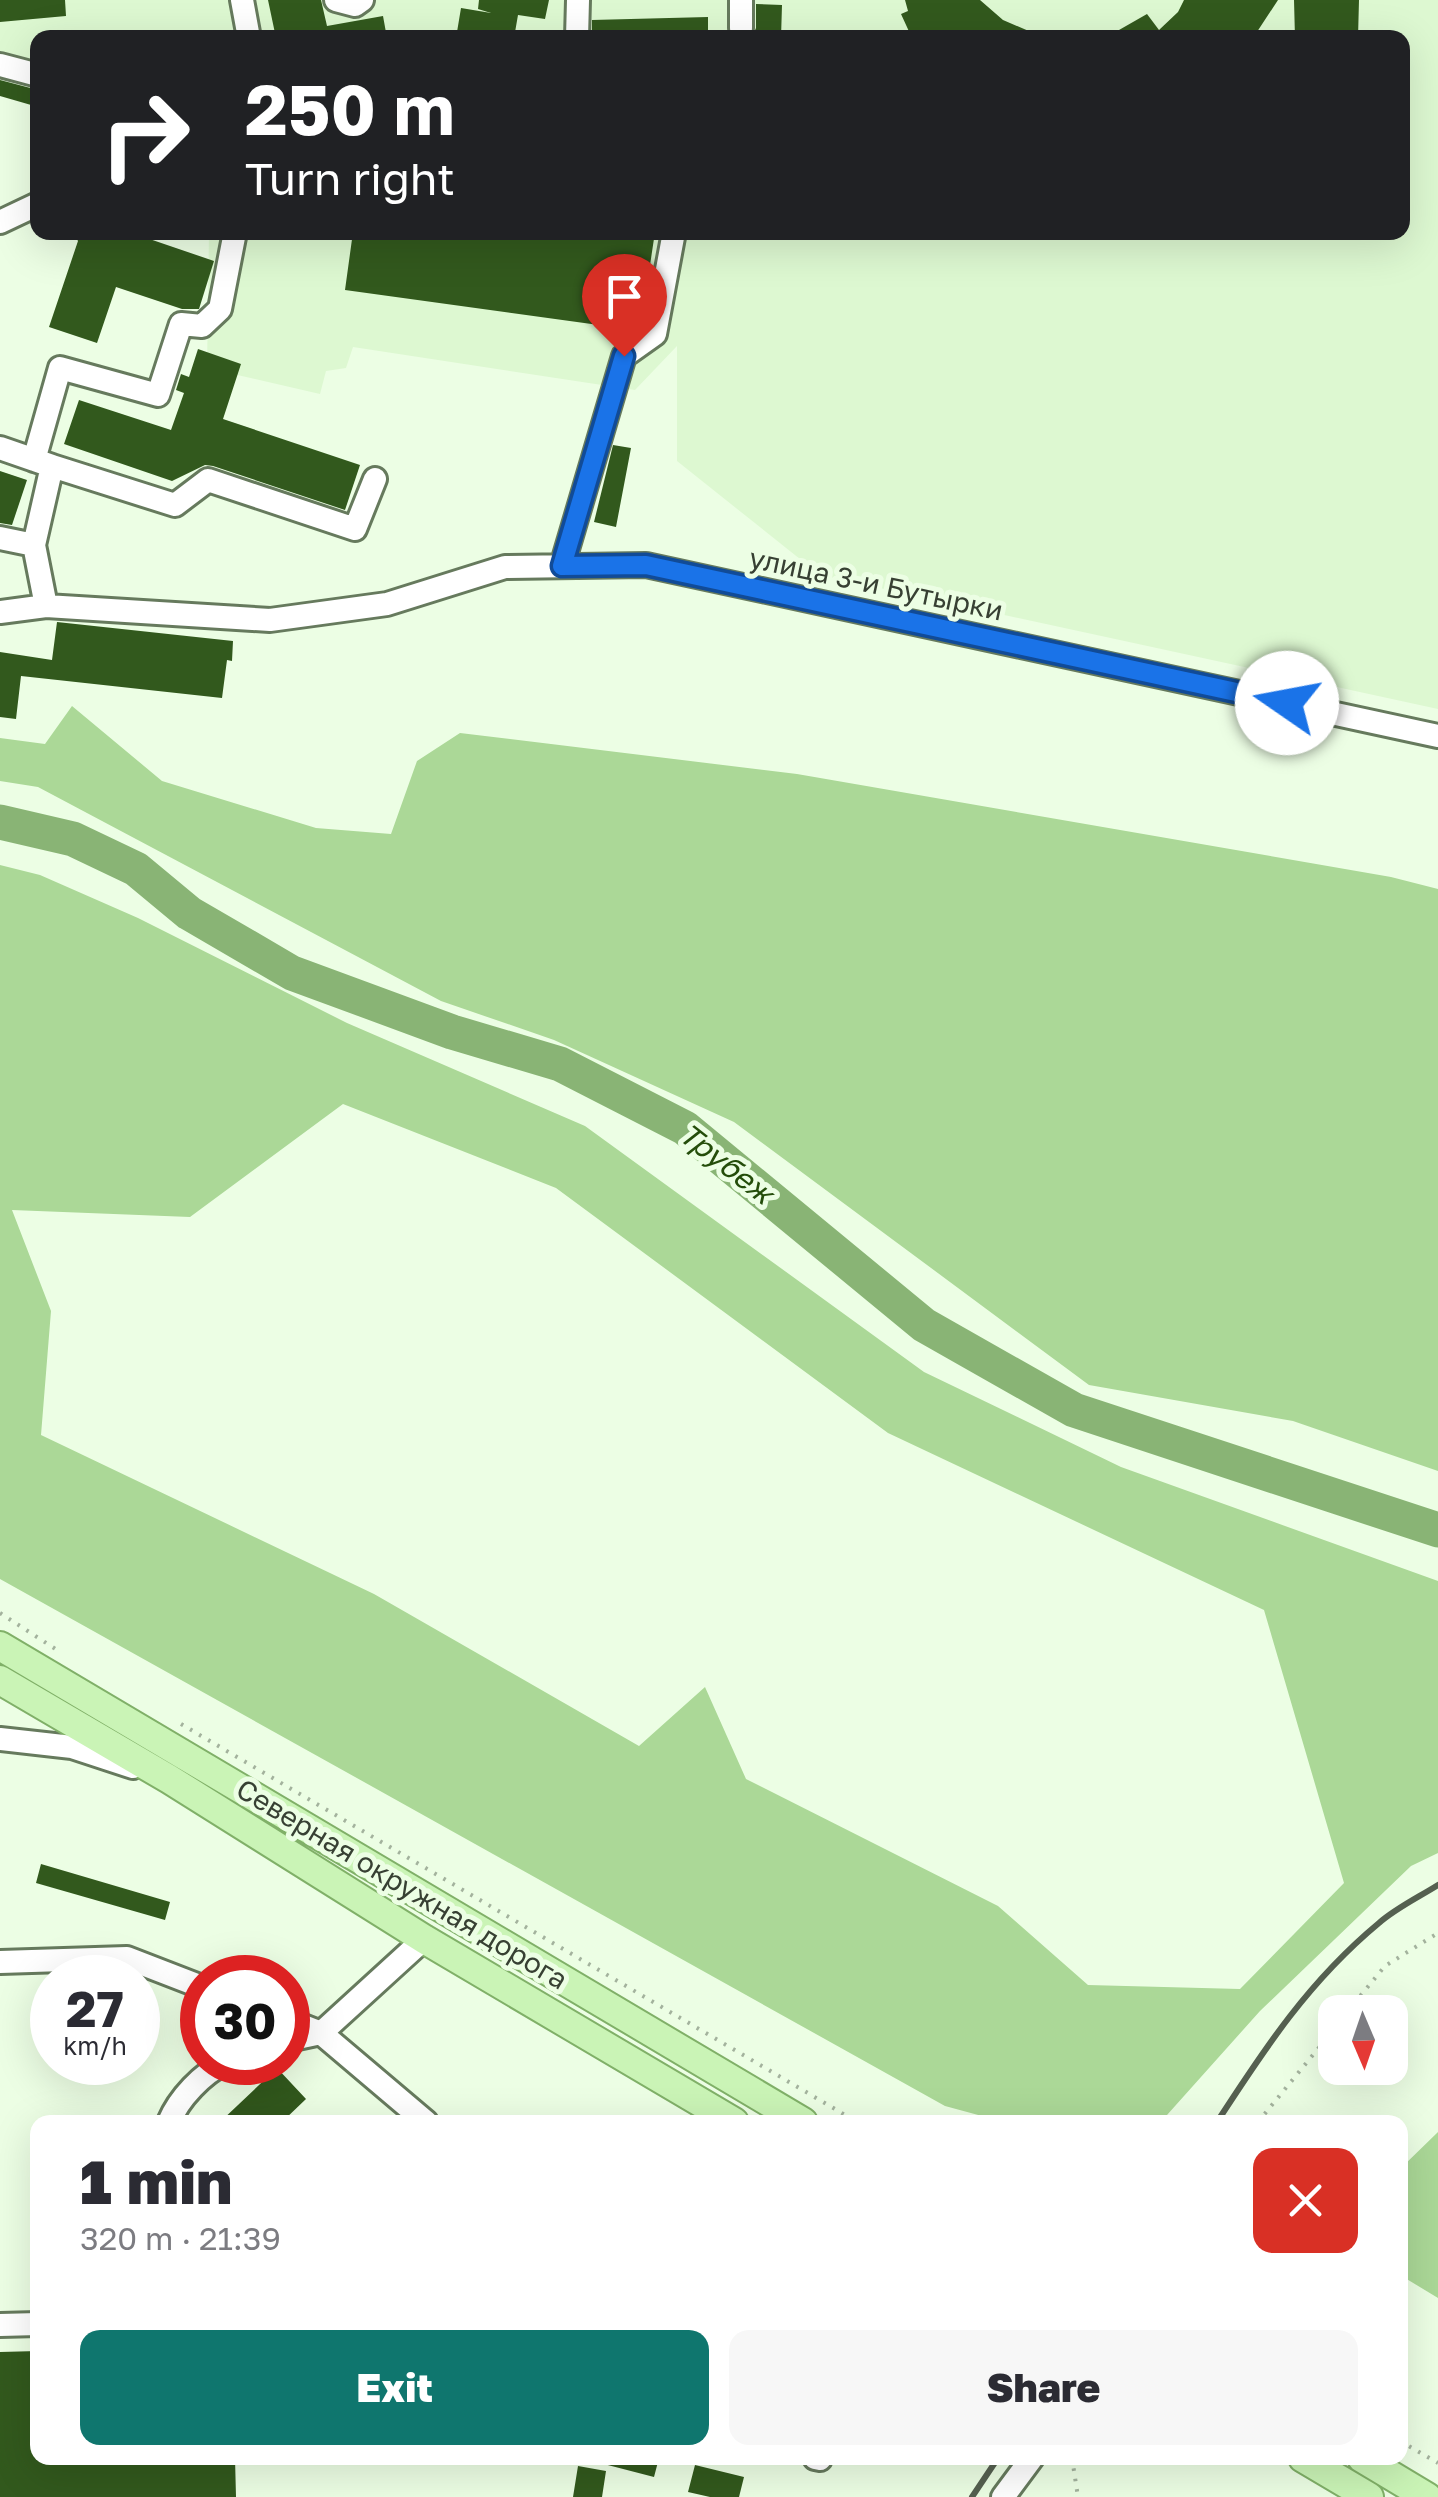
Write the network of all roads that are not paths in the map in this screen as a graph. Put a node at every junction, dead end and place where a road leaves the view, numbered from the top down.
1 (242, 0) edge
2 (336, 0) edge
3 (362, 0) edge
4 (578, 0) edge
5 (741, 0) edge
6 (741, 28) dead end
7 (248, 30) edge
8 (577, 30) edge
9 (0, 65) edge
10 (30, 73) edge
11 (30, 208) edge
12 (0, 222) edge
13 (233, 240) edge
14 (672, 240) edge
15 (0, 448) edge
16 (43, 463) junction
17 (375, 479) dead end
18 (0, 538) edge
19 (34, 545) junction
20 (562, 566) junction
21 (46, 606) junction
22 (0, 612) edge
23 (1438, 736) edge
24 (0, 1646) edge
25 (0, 1680) edge
26 (0, 1739) edge
27 (168, 1779) junction
28 (424, 1938) junction
29 (0, 1962) edge
30 (180, 1978) edge
31 (310, 2028) edge
32 (322, 2033) junction
33 (310, 2035) edge
34 (198, 2085) edge
35 (172, 2115) edge
36 (418, 2115) edge
37 (722, 2115) edge
38 (791, 2115) edge
39 (30, 2324) edge
40 (0, 2325) edge
41 (1027, 2465) edge
42 (1315, 2465) edge
43 (1374, 2465) edge
44 (1003, 2497) edge
45 (1368, 2497) edge
46 (1427, 2497) edge

1 - 7 street
2 - 3 street
4 - 8 street
5 - 6 street
9 - 10 street
11 - 12 street
13 - 16 street
14 - 20 street
15 - 16 street
16 - 17 street
16 - 19 street
18 - 19 street
19 - 21 street
20 - 21 street, улица 3-и Бутырки
20 - 23 street, улица 3-и Бутырки
21 - 22 street, улица 3-и Бутырки
24 - 38 main road, Северная окружная дорога
25 - 27 main road, Северная окружная дорога
26 - 27 street
27 - 28 main road, Северная окружная дорога
28 - 32 street
28 - 37 main road, Северная окружная дорога
29 - 30 street
31 - 32 street
32 - 33 street
32 - 36 street
34 - 35 street
39 - 40 street
41 - 44 street
42 - 45 main road
43 - 46 main road

